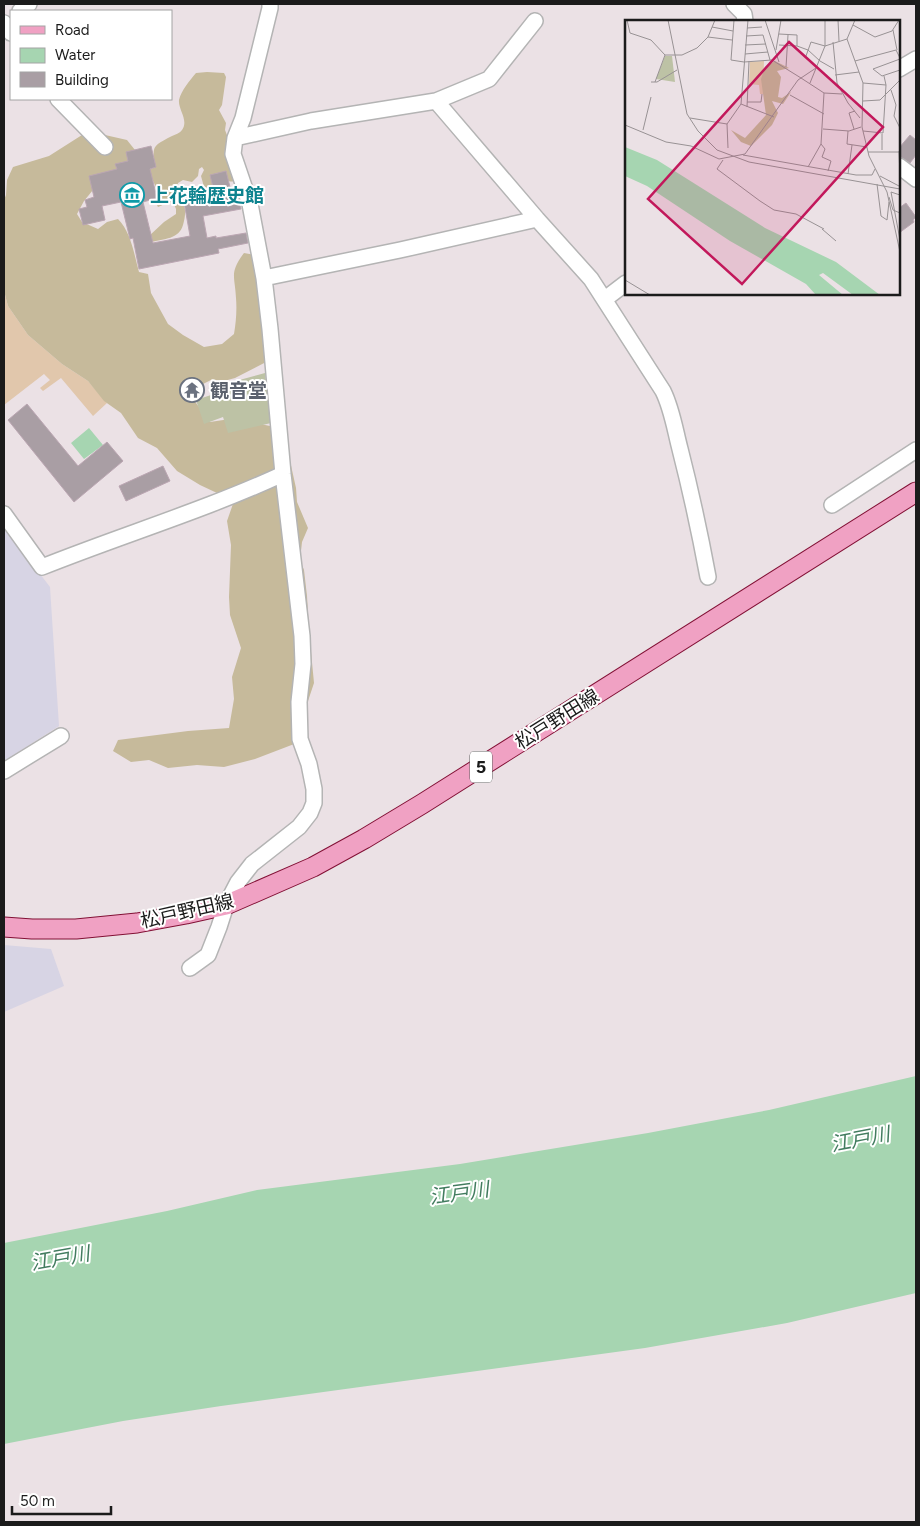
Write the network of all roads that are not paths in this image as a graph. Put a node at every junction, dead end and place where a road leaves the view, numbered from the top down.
1 (270, 4) edge
2 (734, 4) edge
3 (745, 20) edge
4 (535, 21) dead end
5 (916, 59) edge
6 (900, 68) edge
7 (59, 100) edge
8 (436, 101) junction
9 (235, 138) junction
10 (105, 147) dead end
11 (900, 167) edge
12 (916, 179) edge
13 (537, 219) junction
14 (264, 278) junction
15 (625, 284) edge
16 (605, 299) junction
17 (916, 450) edge
18 (283, 474) junction
19 (916, 492) edge
20 (832, 505) dead end
21 (4, 514) edge
22 (708, 577) dead end
23 (61, 736) dead end
24 (4, 771) edge
25 (226, 905) junction
26 (4, 927) edge
27 (190, 968) dead end

1 - 9 street
2 - 3 street
4 - 8 street
5 - 6 street
7 - 10 street
8 - 9 street
8 - 13 street
9 - 14 street
11 - 12 street
13 - 14 street
13 - 16 street
14 - 18 street
15 - 16 street
16 - 22 street
17 - 20 street
18 - 21 street
18 - 25 street
19 - 25 main road, 松戸野田線 / 5
23 - 24 street
25 - 26 main road, 松戸野田線 / 5
25 - 27 street

